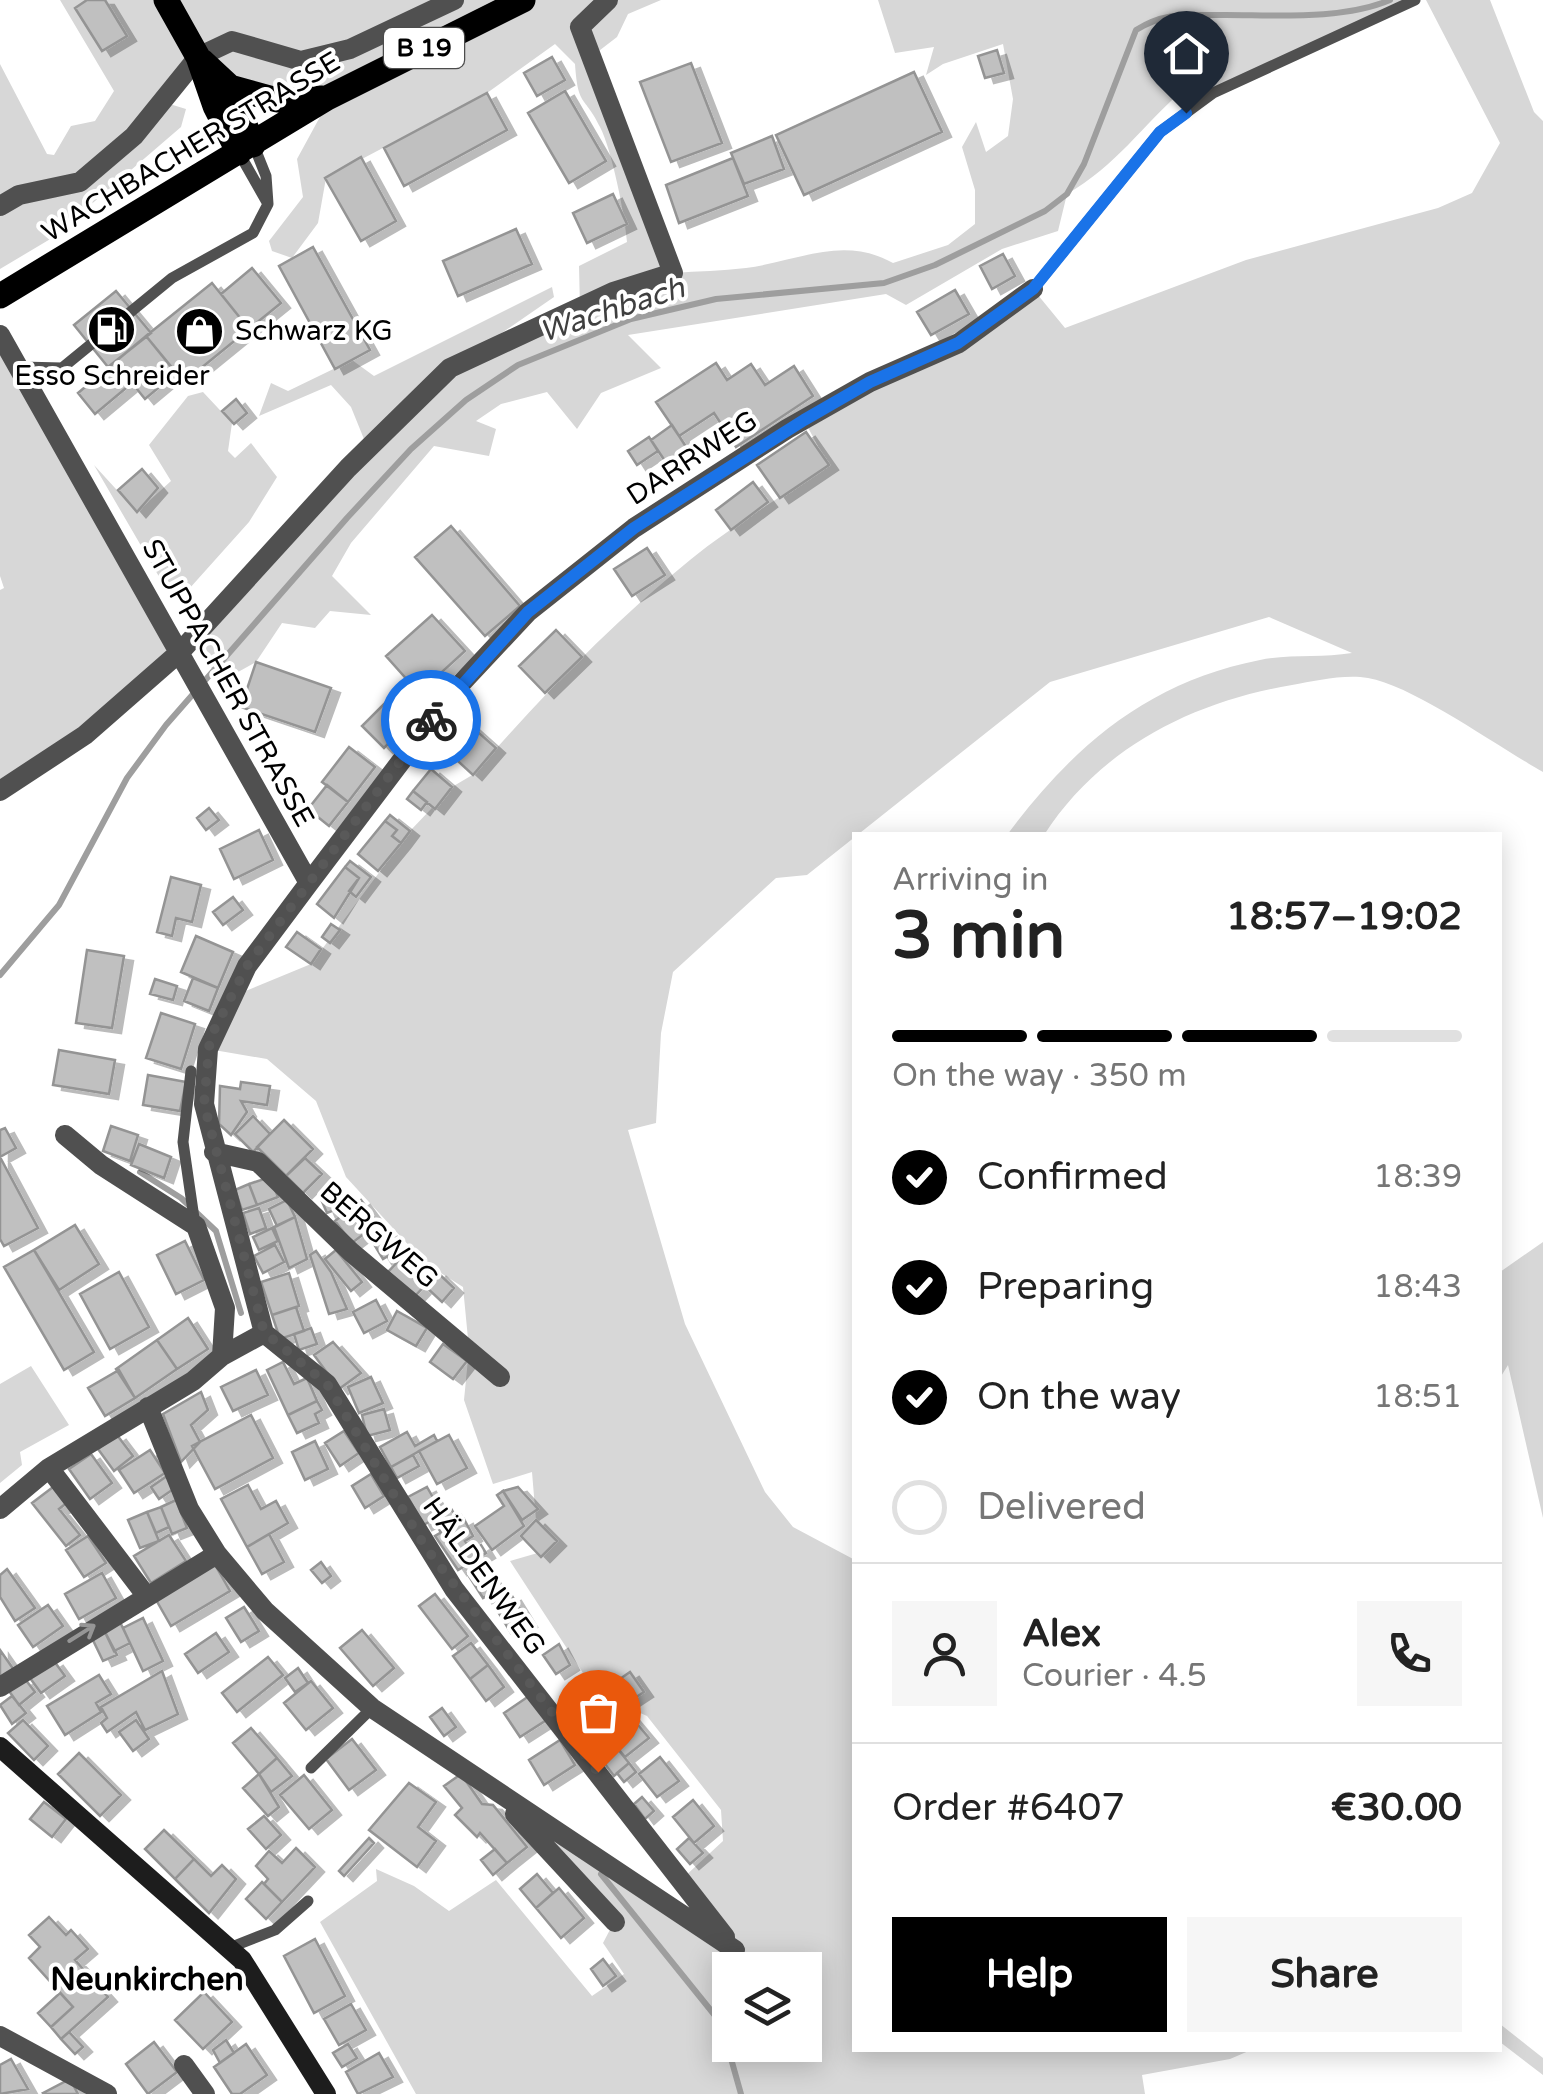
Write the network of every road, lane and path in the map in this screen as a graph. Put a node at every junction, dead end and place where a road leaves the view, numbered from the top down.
1 (166, 0) edge
2 (454, 0) edge
3 (523, 0) edge
4 (608, 0) edge
5 (1415, 0) edge
6 (198, 57) junction
7 (222, 96) junction
8 (327, 98) junction
9 (246, 148) junction
10 (190, 182) junction
11 (0, 206) edge
12 (1033, 289) joint
13 (0, 296) edge
14 (0, 336) edge
15 (21, 366) junction
16 (186, 660) junction
17 (0, 792) edge
18 (309, 882) junction
19 (191, 1071) dead end
20 (65, 1135) dead end
21 (214, 1152) junction
22 (196, 1226) junction
23 (264, 1332) junction
24 (222, 1356) junction
25 (500, 1376) dead end
26 (148, 1407) junction
27 (49, 1468) junction
28 (0, 1509) edge
29 (217, 1554) junction
30 (145, 1594) junction
31 (0, 1686) edge
32 (372, 1708) junction
33 (0, 1747) edge
34 (311, 1768) dead end
35 (482, 1781) junction
36 (308, 1902) dead end
37 (614, 1922) dead end
38 (229, 1948) junction
39 (0, 2036) edge
40 (184, 2066) dead end
41 (107, 2094) edge
42 (206, 2094) edge
43 (326, 2094) edge

1 - 6 main road
2 - 6 street
3 - 8 main road, WACHBACHER STRASSE / B 19
4 - 16 street
5 - 12 lane, DARRWEG
6 - 7 main road
6 - 11 street
7 - 8 main road, B 19
7 - 9 main road
7 - 10 main road
8 - 9 main road, WACHBACHER STRASSE / B 19
9 - 10 main road, WACHBACHER STRASSE
9 - 15 lane
10 - 13 main road, WACHBACHER STRASSE
12 - 18 street, DARRWEG
14 - 15 street, STUPPACHER STRASSE
15 - 16 street, STUPPACHER STRASSE
16 - 17 street
16 - 18 street, STUPPACHER STRASSE
18 - 21 street
19 - 22 lane
20 - 22 street
21 - 23 street
21 - 25 street, BERGWEG
22 - 24 street
23 - 24 street
23 - 35 street, HÄLDENWEG
24 - 26 street
26 - 27 street
26 - 29 street
27 - 28 street
27 - 30 street
29 - 30 street
29 - 32 street
31 -> 30 street
32 - 34 lane
32 - 35 street
33 - 38 street
35 - 37 street
36 - 38 lane
38 - 43 street
39 - 41 street
40 - 42 street

